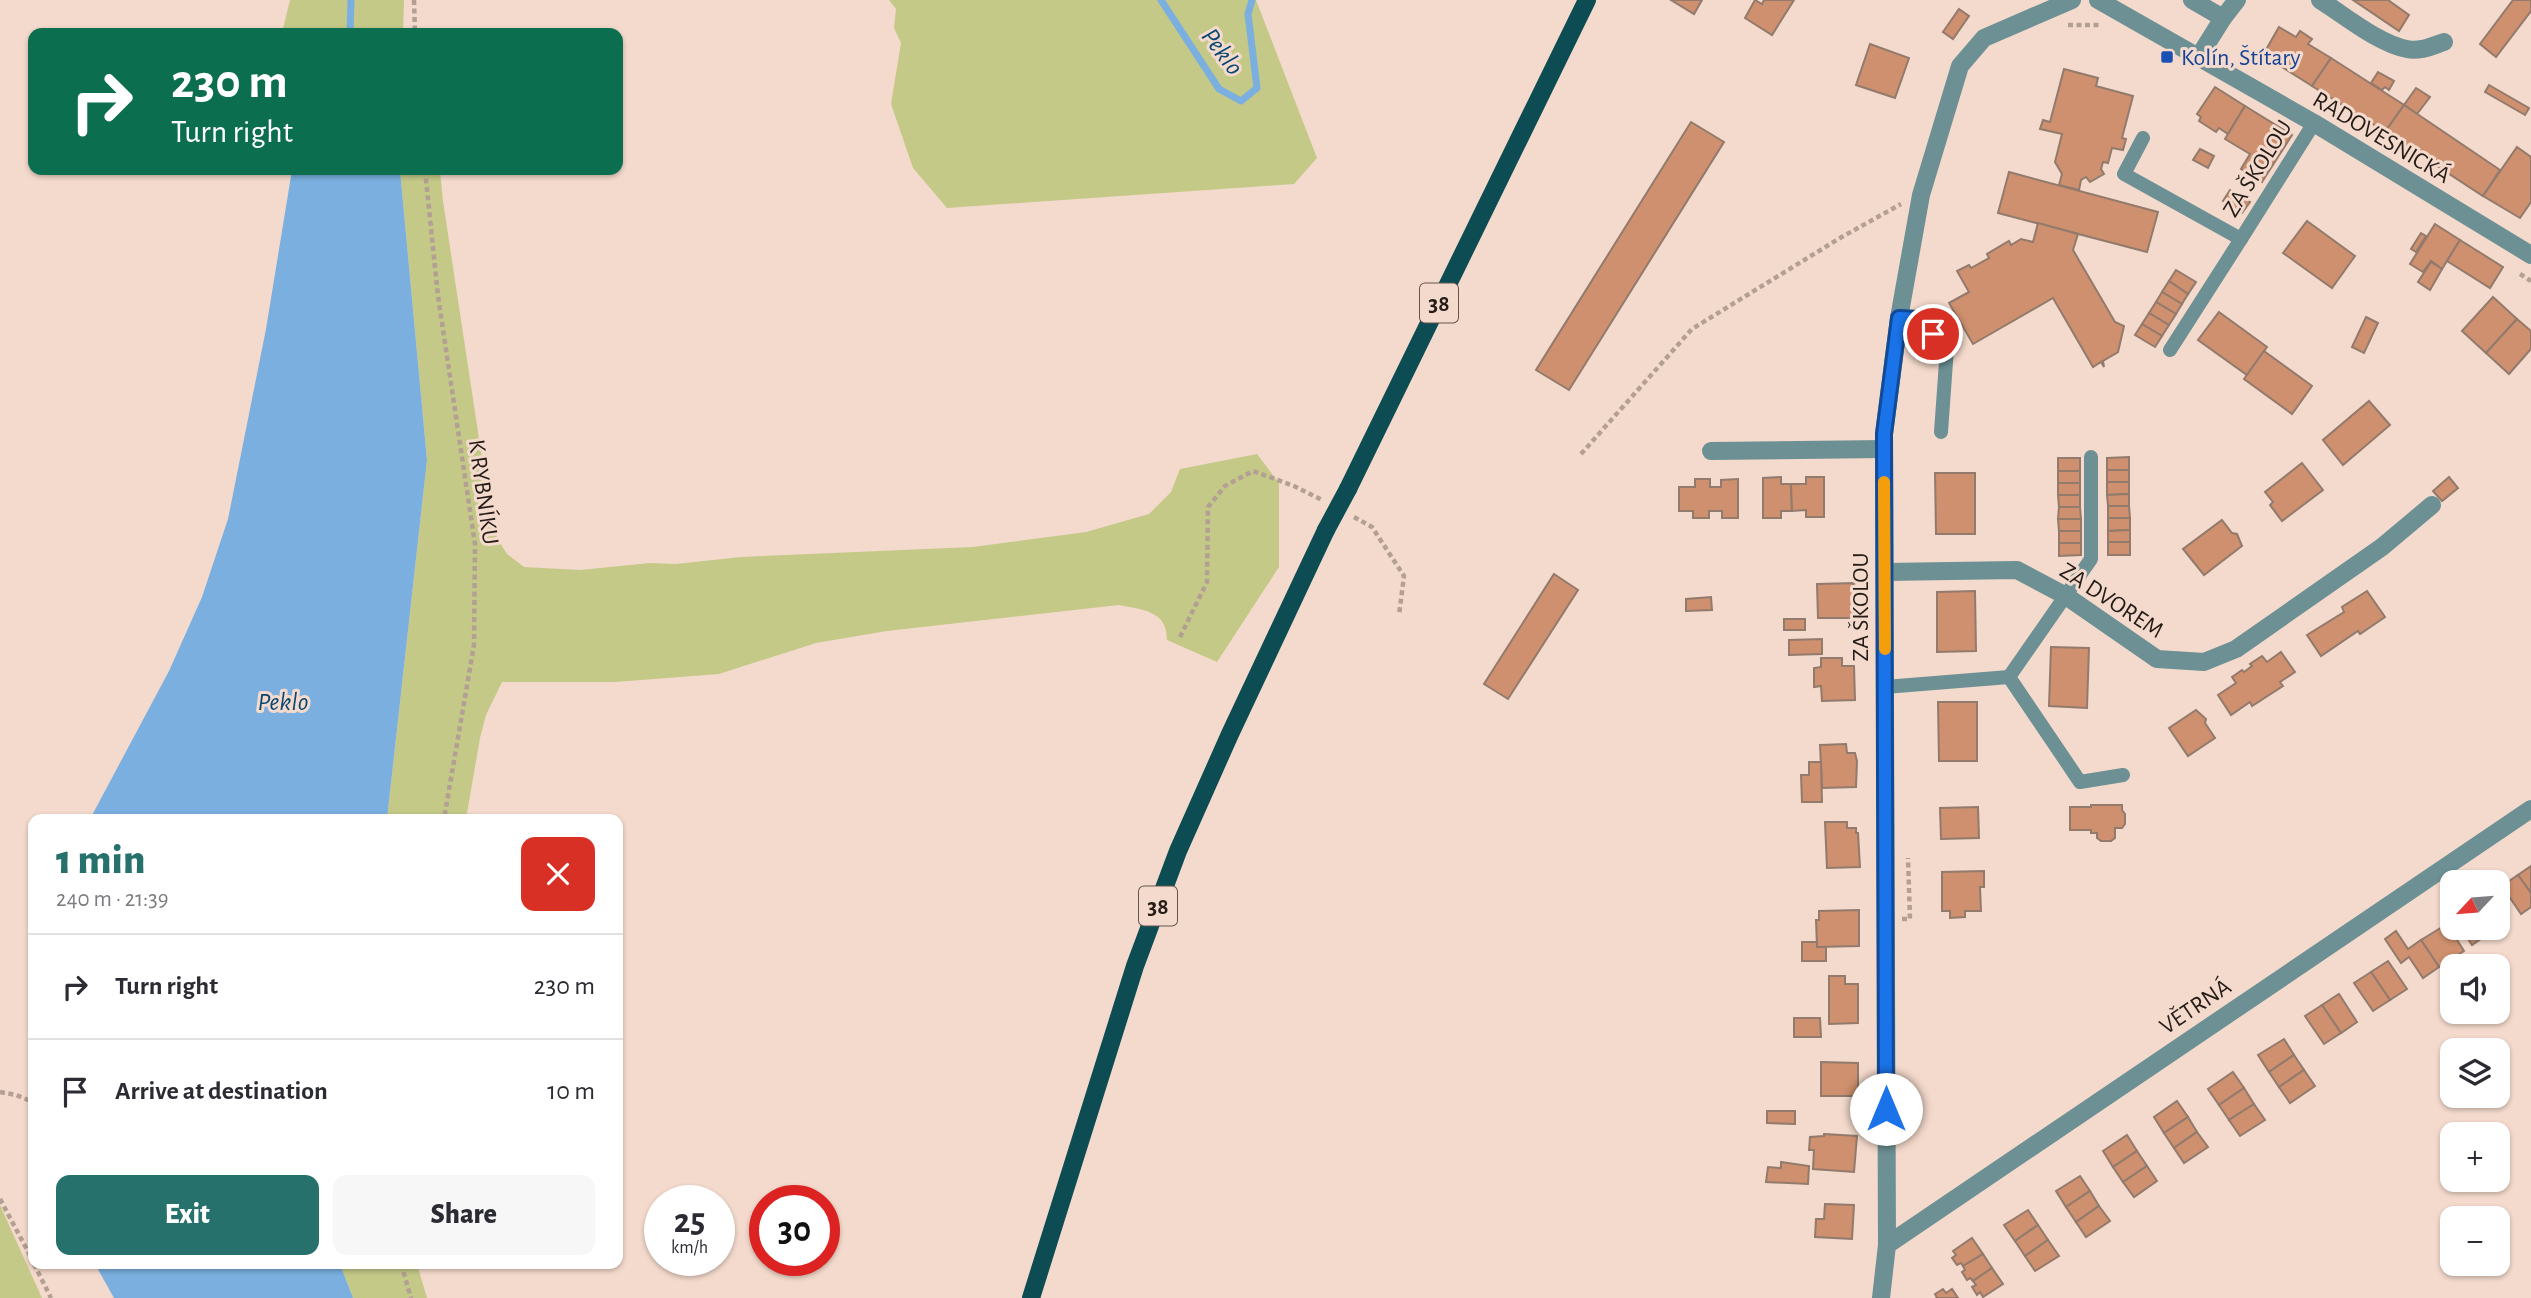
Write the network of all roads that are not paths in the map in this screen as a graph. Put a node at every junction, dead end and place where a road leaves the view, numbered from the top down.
1 (1587, 0) edge
2 (2072, 0) edge
3 (2098, 0) edge
4 (2192, 0) edge
5 (2237, 0) edge
6 (2320, 0) edge
7 (2116, 12) edge
8 (2223, 18) junction
9 (2444, 42) dead end
10 (2198, 58) junction
11 (2314, 123) junction
12 (2143, 138) dead end
13 (2241, 239) junction
14 (2531, 255) edge
15 (1899, 318) junction
16 (2170, 350) dead end
17 (1941, 432) dead end
18 (1884, 449) junction
19 (1711, 451) dead end
20 (2091, 457) dead end
21 (2432, 505) dead end
22 (1885, 572) junction
23 (2066, 596) junction
24 (2009, 677) junction
25 (1885, 687) junction
26 (2123, 775) dead end
27 (2531, 809) edge
28 (1886, 1245) junction
29 (1882, 1293) edge
30 (1031, 1298) edge

1 - 30 main road, 38, bridge
2 - 15 street, ZA ŠKOLOU
3 - 7 street, RADOVESNICKÁ
4 - 8 street
5 - 8 street
6 - 9 street
7 - 10 street, RADOVESNICKÁ
8 - 10 street
10 - 11 street, RADOVESNICKÁ
11 - 13 lane, ZA ŠKOLOU
11 - 14 street, RADOVESNICKÁ
12 - 13 lane, ZA ŠKOLOU
13 - 16 lane, ZA ŠKOLOU
15 - 17 lane
15 - 18 street, ZA ŠKOLOU
18 - 19 street
18 - 22 street, ZA ŠKOLOU
20 - 23 lane
21 - 23 street, ZA DVOREM
22 - 23 street, ZA DVOREM
22 - 25 street, ZA ŠKOLOU
23 - 24 lane
24 - 25 lane
24 - 26 lane
25 - 28 street, ZA ŠKOLOU
27 - 28 street, VĚTRNÁ
28 - 29 street, ZA ŠKOLOU

